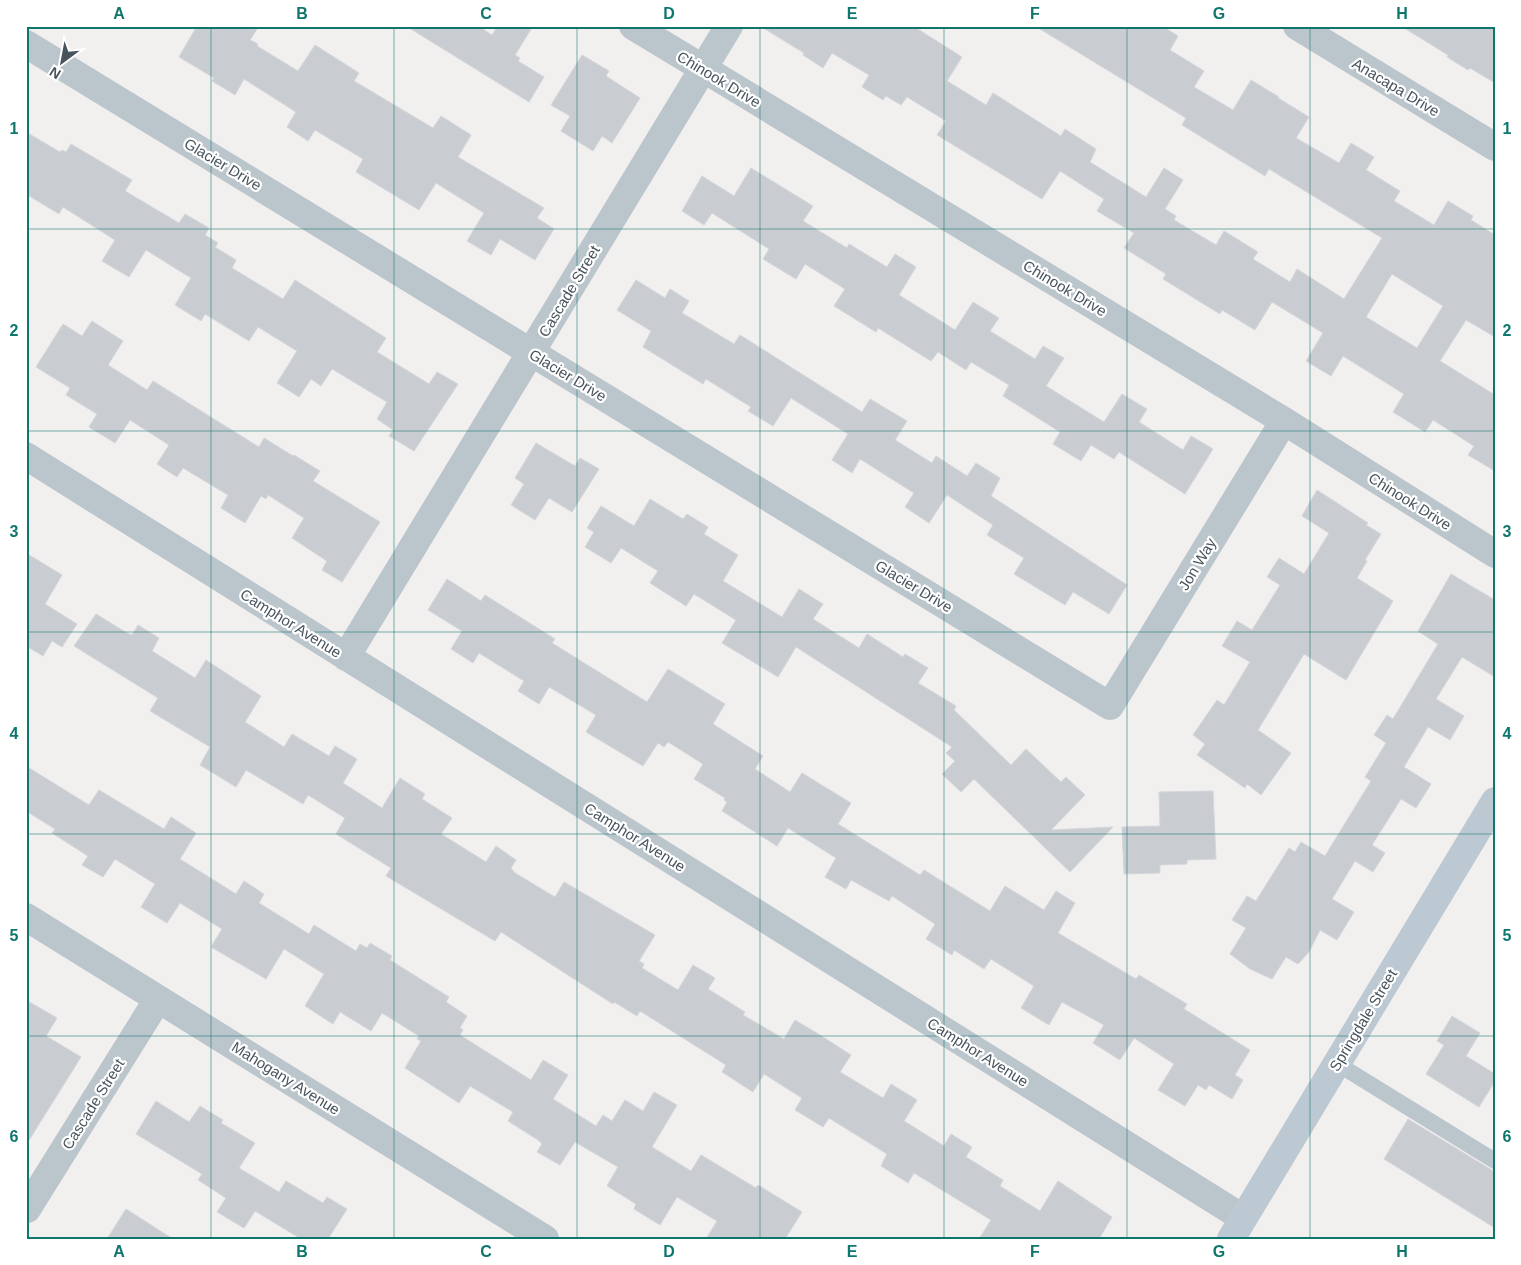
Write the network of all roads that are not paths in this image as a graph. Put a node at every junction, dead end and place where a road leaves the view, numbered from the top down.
1 (633, 26) edge
2 (729, 26) edge
3 (1297, 26) edge
4 (26, 44) edge
5 (703, 69) junction
6 (1495, 147) edge
7 (532, 353) junction
8 (1284, 421) junction
9 (26, 456) edge
10 (1495, 554) edge
11 (346, 657) junction
12 (1110, 706) joint
13 (1495, 801) edge
14 (26, 917) edge
15 (158, 999) junction
16 (1336, 1063) junction
17 (1495, 1162) edge
18 (27, 1209) edge
19 (1237, 1228) edge
20 (544, 1239) edge

1 - 5 street, Chinook Drive
2 - 5 street, Cascade Street
3 - 6 street, Anacapa Drive
4 - 7 street, Glacier Drive
5 - 7 street, Cascade Street
5 - 8 street, Chinook Drive
7 - 11 street, Cascade Street
7 - 12 street, Glacier Drive
8 - 10 street, Chinook Drive
8 - 12 street, Jon Way
9 - 11 street, Camphor Avenue
11 - 19 street, Camphor Avenue
13 - 16 main road, Springdale Street
14 - 15 street, Mahogany Avenue
15 - 18 street, Cascade Street
15 - 20 street, Mahogany Avenue
16 - 17 lane
16 - 19 main road, Springdale Street

